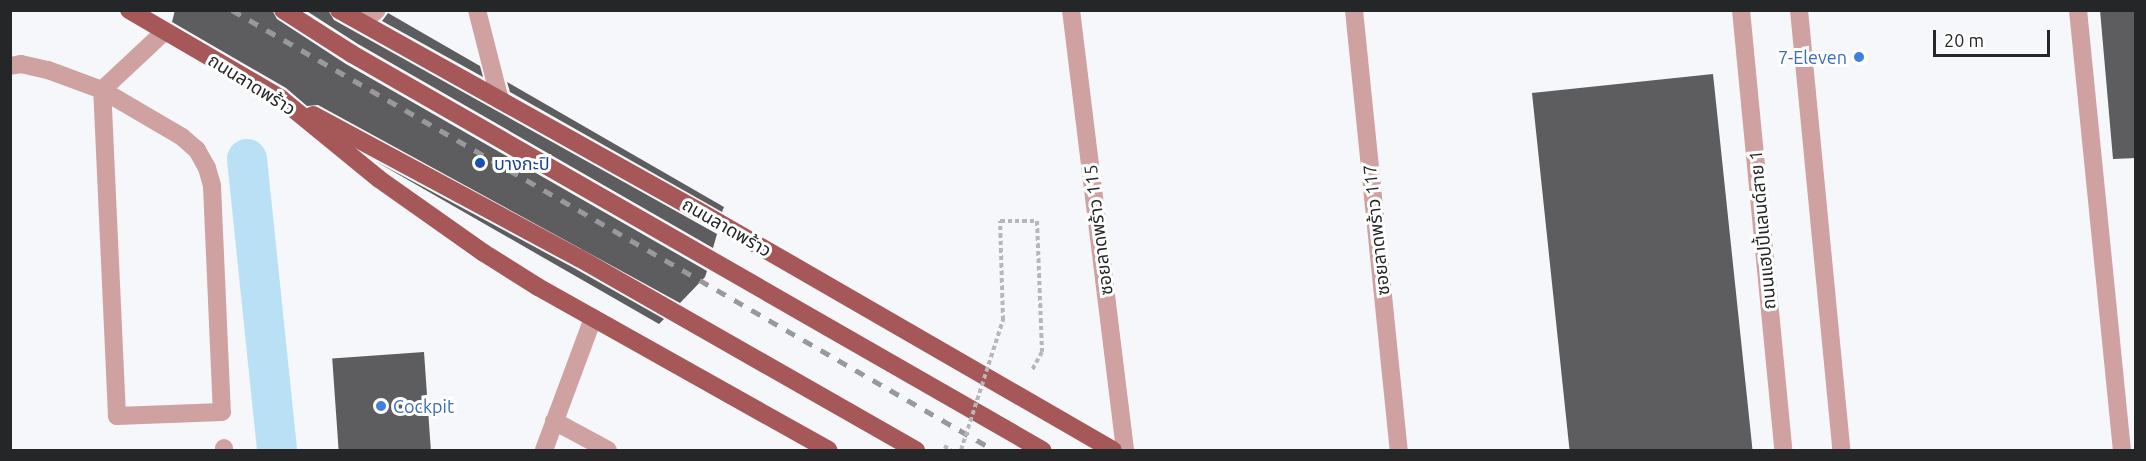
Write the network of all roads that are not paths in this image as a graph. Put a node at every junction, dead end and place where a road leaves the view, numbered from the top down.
1 (129, 10) edge
2 (283, 10) edge
3 (339, 10) edge
4 (377, 10) edge
5 (477, 10) edge
6 (1071, 10) edge
7 (1354, 10) edge
8 (1741, 10) edge
9 (1799, 10) edge
10 (2078, 10) edge
11 (363, 22) junction
12 (165, 31) junction
13 (10, 66) edge
14 (102, 90) junction
15 (280, 98) junction
16 (500, 100) junction
17 (593, 318) junction
18 (554, 421) junction
19 (544, 450) edge
20 (609, 450) edge
21 (828, 450) edge
22 (916, 450) edge
23 (1042, 450) edge
24 (1113, 450) edge
25 (1125, 450) edge
26 (1399, 450) edge
27 (1783, 450) edge
28 (1841, 450) edge
29 (2122, 450) edge

1 - 12 main road, ถนนลาดพร้าว
2 - 23 main road
3 - 11 main road, ถนนลาดพร้าว
4 - 11 street
5 - 16 street
6 - 25 street, ซอยลาดพร้าว 115
7 - 26 street, ซอยลาดพร้าว 117
8 - 27 street, ถนนแฮปปี้แลนด์สาย 1
9 - 28 street
10 - 29 street
11 - 16 main road, ถนนลาดพร้าว
12 - 14 street
12 - 15 main road, ถนนลาดพร้าว
13 - 14 street
14 - 14 street
15 - 17 main road, ถนนลาดพร้าว
15 - 22 main road
16 - 24 main road, ถนนลาดพร้าว
17 - 18 street
17 - 21 main road, ถนนลาดพร้าว
18 - 19 street
18 - 20 street

